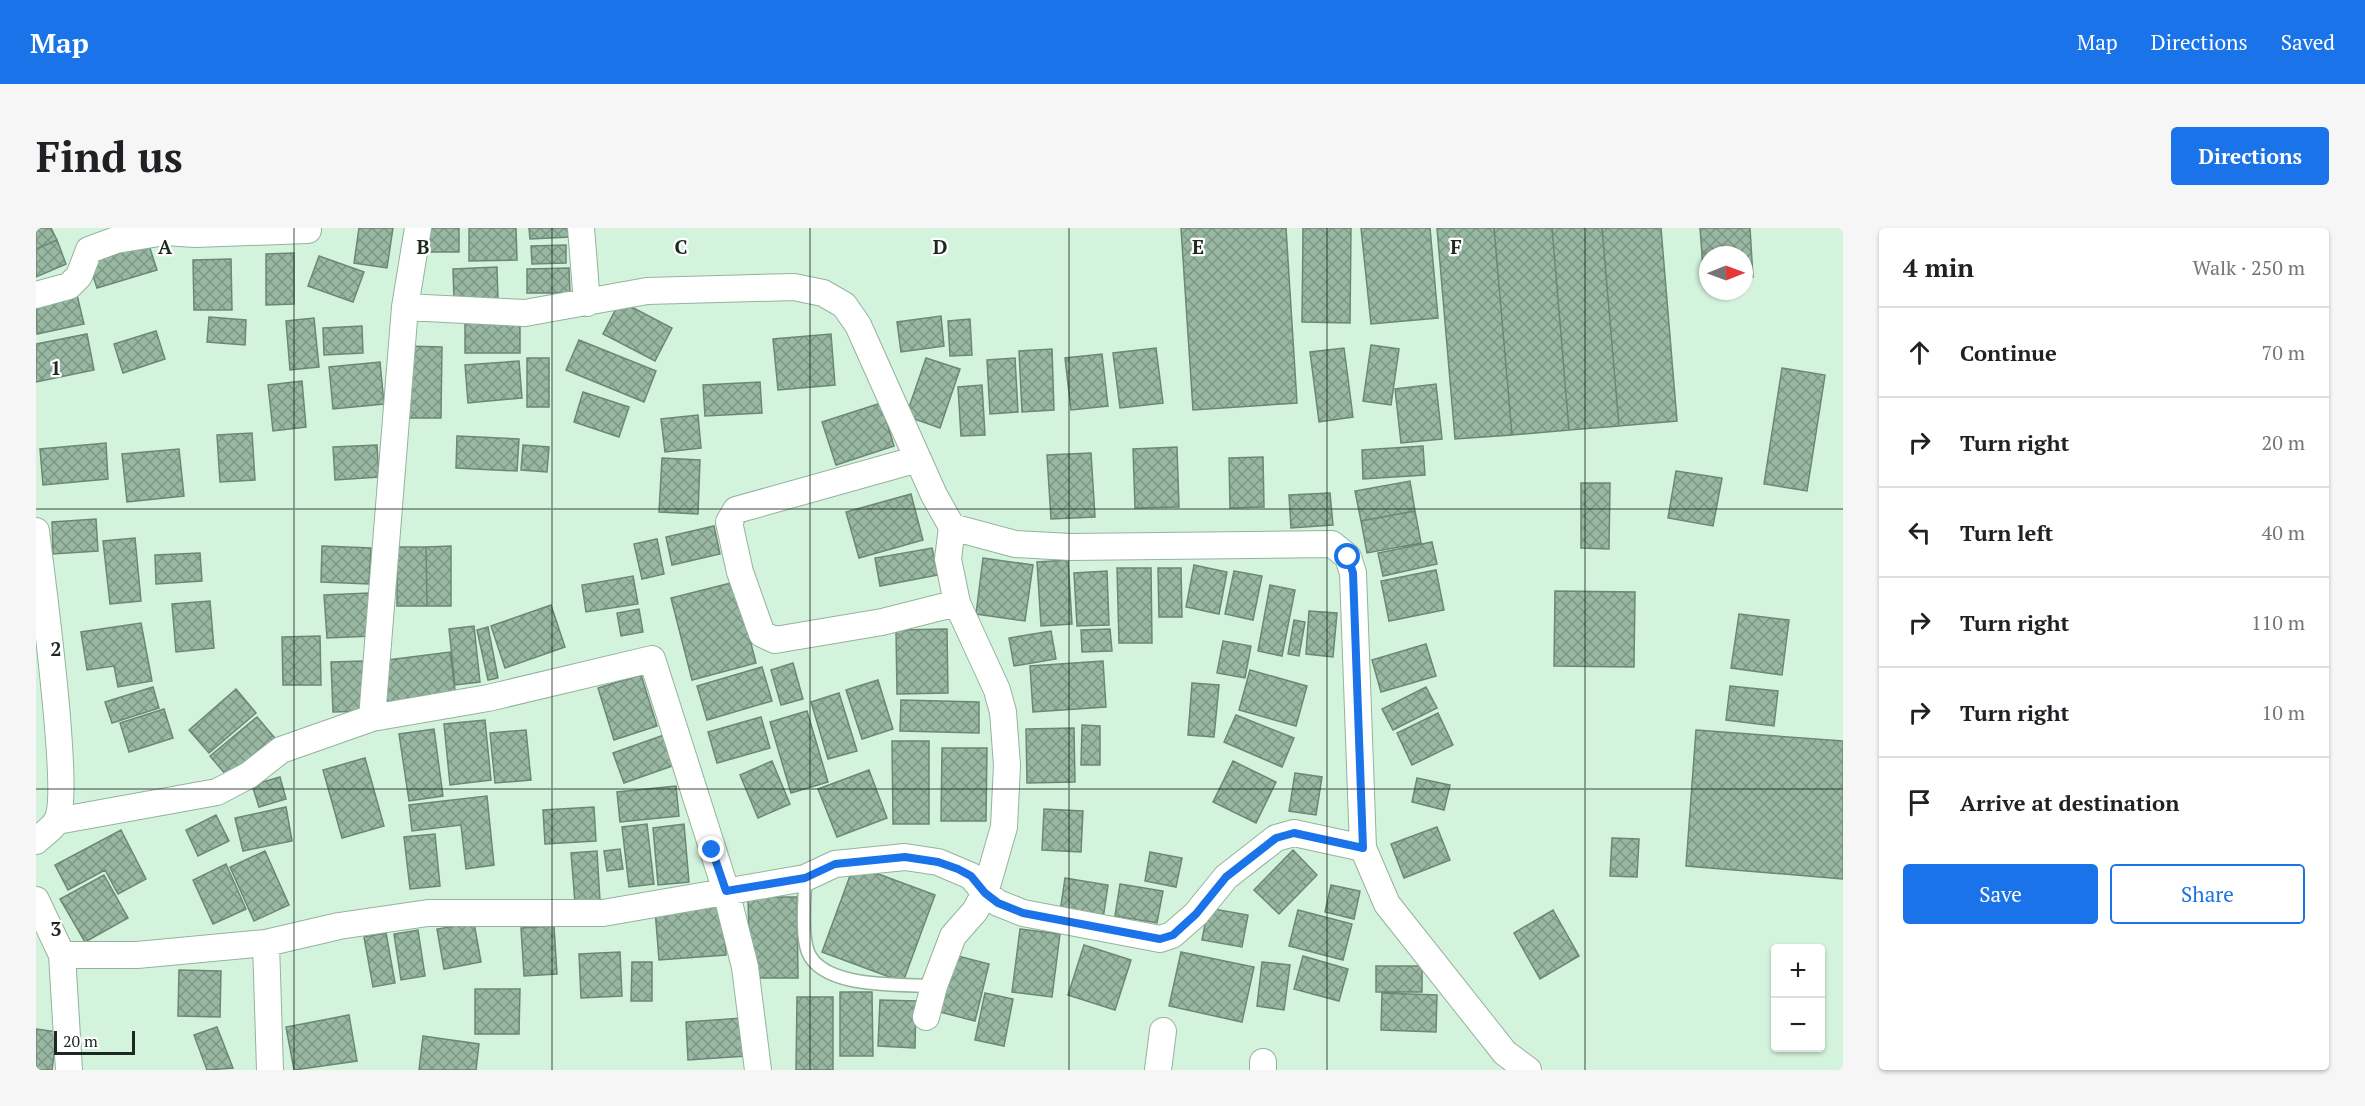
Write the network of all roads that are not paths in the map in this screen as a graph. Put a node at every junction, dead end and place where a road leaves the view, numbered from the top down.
1 (418, 228) edge
2 (581, 228) edge
3 (308, 230) dead end
4 (36, 295) edge
5 (587, 303) junction
6 (405, 307) junction
7 (918, 459) junction
8 (952, 527) junction
9 (36, 531) edge
10 (957, 603) junction
11 (372, 718) junction
12 (57, 821) junction
13 (36, 841) edge
14 (1363, 848) junction
15 (805, 878) junction
16 (726, 891) junction
17 (985, 893) junction
18 (36, 900) edge
19 (266, 943) junction
20 (62, 955) junction
21 (934, 986) junction
22 (926, 1017) dead end
23 (1163, 1031) dead end
24 (69, 1070) edge
25 (270, 1070) edge
26 (758, 1070) edge
27 (1158, 1070) edge
28 (1528, 1070) edge

1 - 6 street
2 - 5 street
3 - 4 street
5 - 6 street
5 - 7 street
6 - 11 street
7 - 8 street
7 - 10 street
8 - 10 street
8 - 14 street
9 - 12 street
10 - 17 street
11 - 12 street
11 - 16 street
12 - 13 street
14 - 17 street
14 - 28 street
15 - 16 street
15 - 17 street
15 - 21 lane
16 - 19 street
16 - 26 street
17 - 21 street
18 - 20 street
19 - 20 street
19 - 25 street
20 - 24 street
21 - 22 street
23 - 27 street

